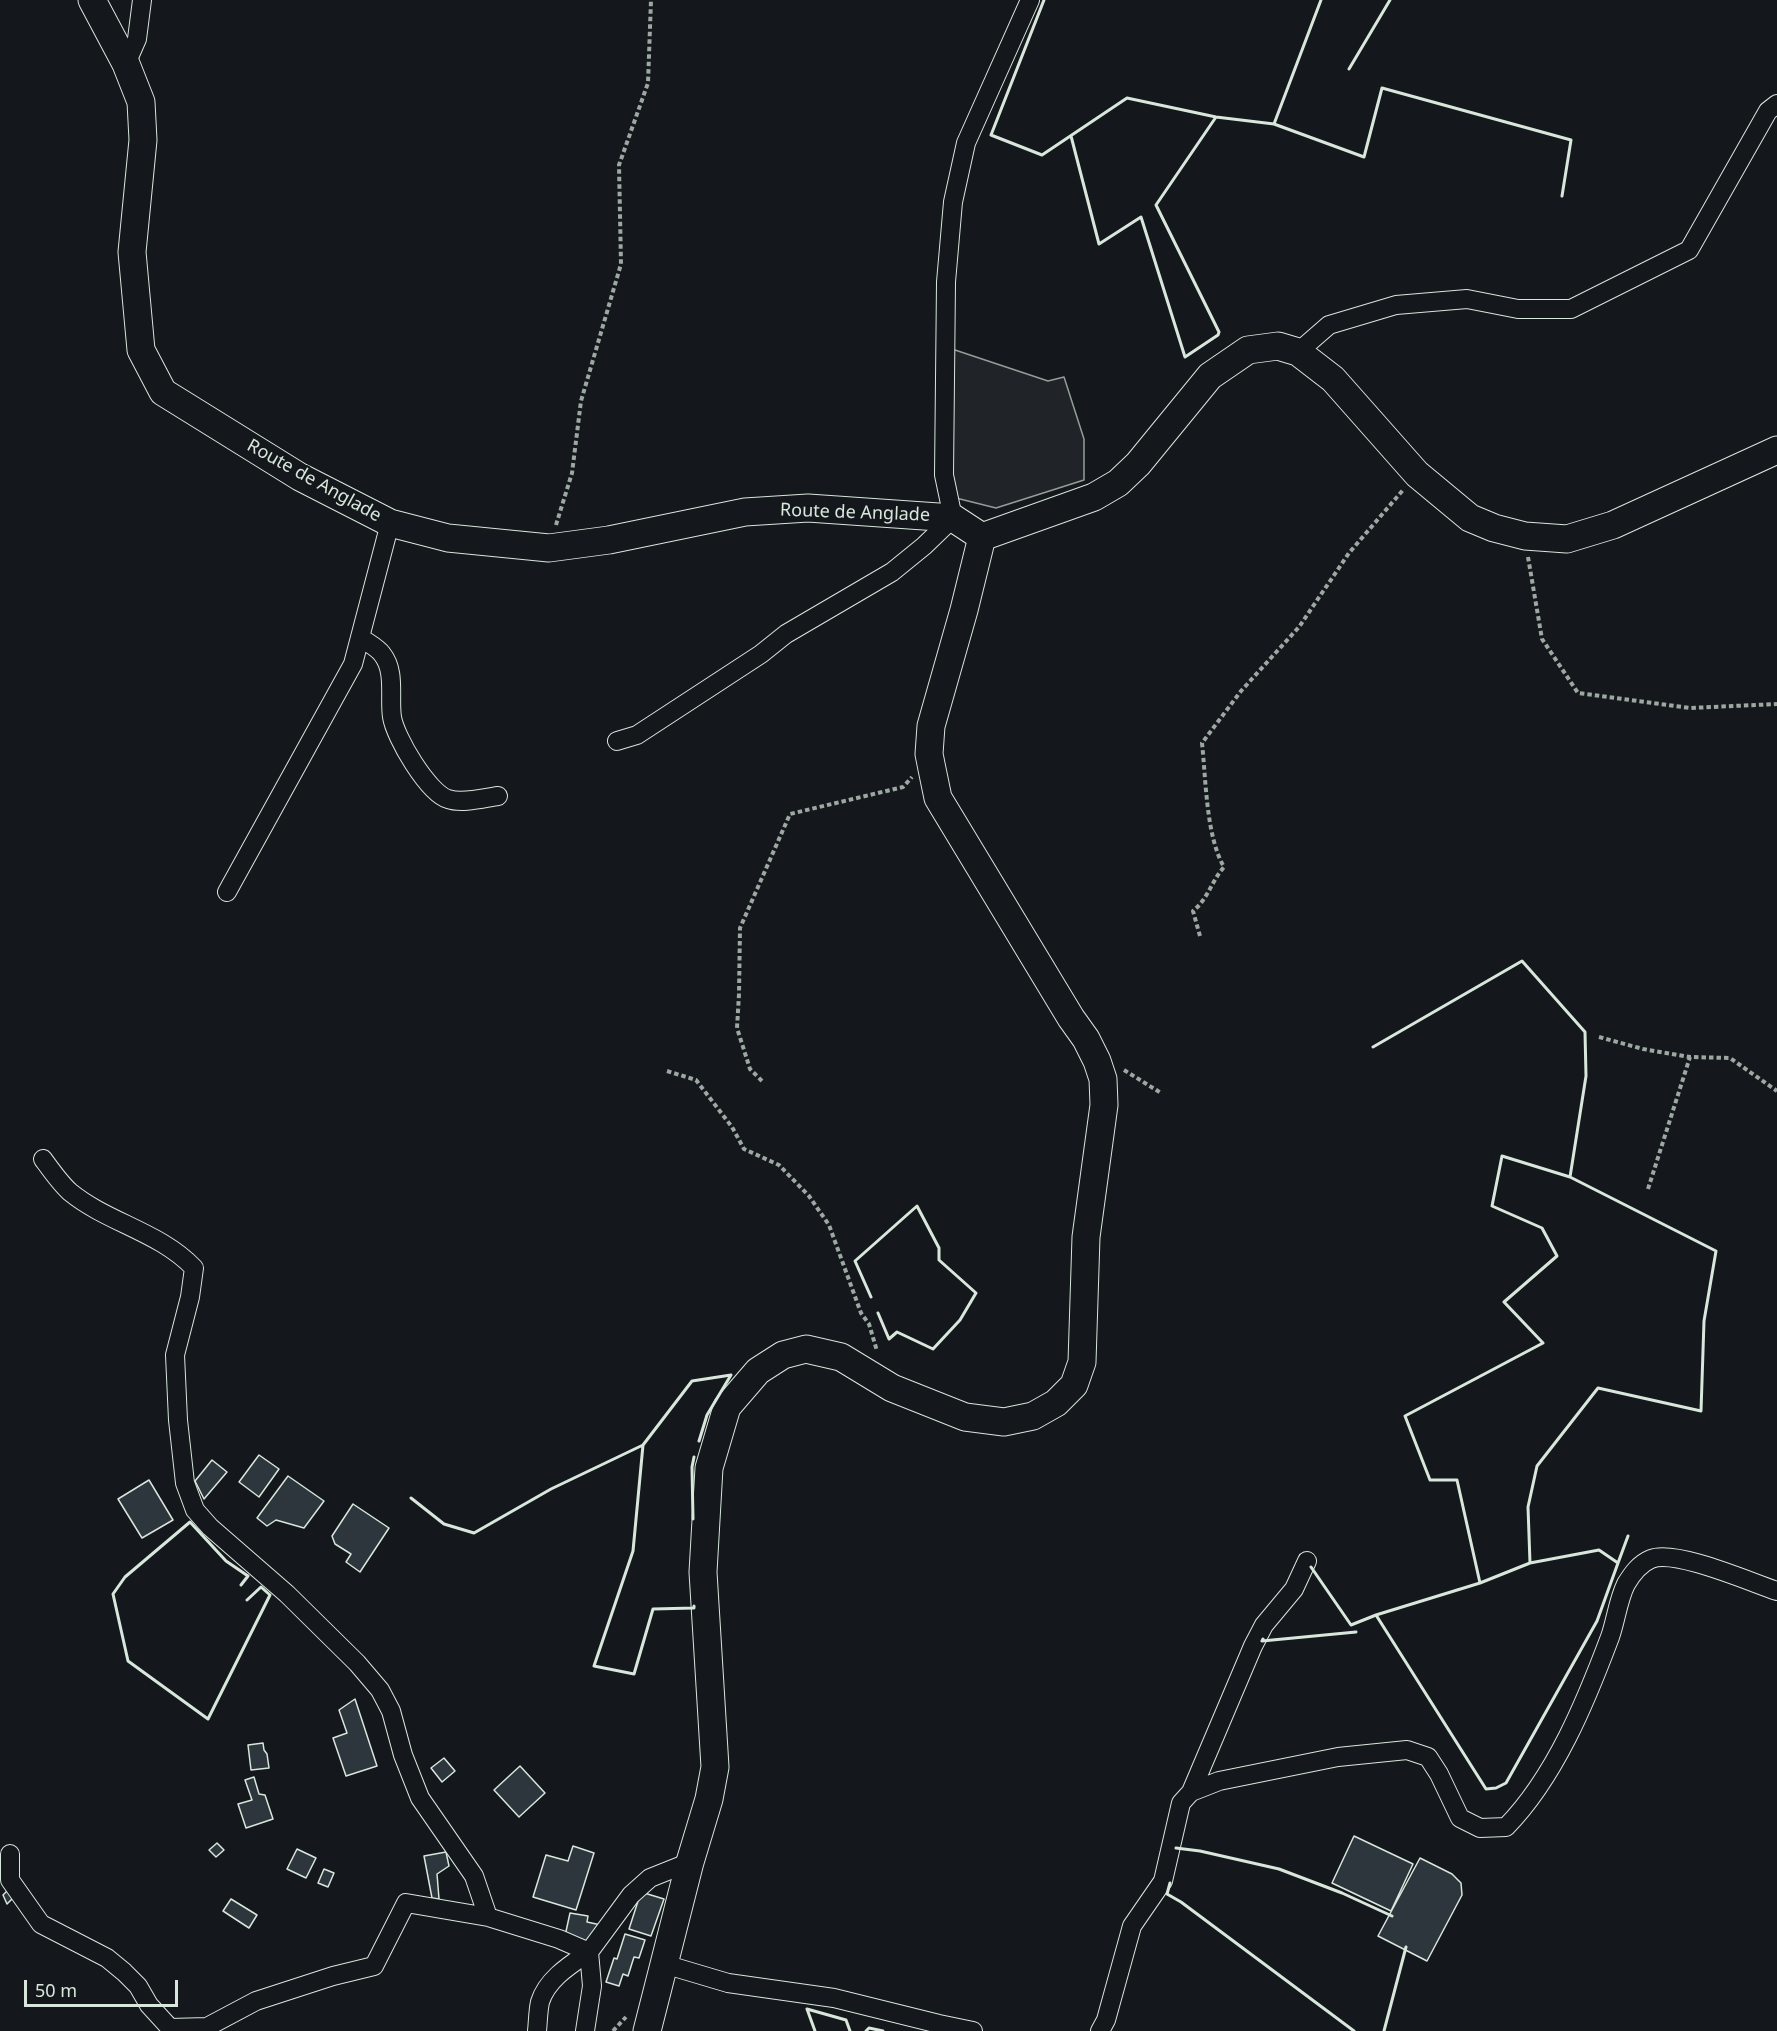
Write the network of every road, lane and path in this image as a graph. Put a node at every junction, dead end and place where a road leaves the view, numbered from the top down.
1 (92, 0) edge
2 (142, 0) edge
3 (651, 0) edge
4 (1030, 0) edge
5 (126, 64) junction
6 (1777, 104) edge
7 (1298, 352) junction
8 (1777, 450) edge
9 (1417, 474) junction
10 (953, 518) junction
11 (390, 523) junction
12 (1525, 536) junction
13 (982, 537) junction
14 (549, 548) junction
15 (360, 637) junction
16 (1777, 704) edge
17 (616, 741) dead end
18 (932, 769) junction
19 (498, 796) dead end
20 (227, 892) dead end
21 (1200, 936) dead end
22 (1599, 1037) dead end
23 (1690, 1057) junction
24 (1098, 1062) junction
25 (667, 1071) dead end
26 (762, 1081) dead end
27 (1777, 1091) edge
28 (1161, 1093) dead end
29 (43, 1159) dead end
30 (1648, 1189) dead end
31 (892, 1388) junction
32 (1307, 1561) dead end
33 (1777, 1591) edge
34 (1191, 1792) junction
35 (10, 1854) dead end
36 (690, 1862) junction
37 (488, 1917) junction
38 (589, 1952) junction
39 (664, 1964) junction
40 (537, 2031) edge
41 (585, 2031) edge
42 (647, 2031) edge
43 (973, 2031) edge
44 (1100, 2031) edge

1 - 5 street, Route de Anglade
2 - 5 street
3 - 14 path
4 - 10 street
5 - 11 street, Route de Anglade
6 - 7 street
7 - 9 street
7 - 13 street
8 - 12 street
9 - 12 street
9 - 21 path
10 - 13 street
10 - 14 street, Route de Anglade
10 - 17 street
11 - 14 street, Route de Anglade
11 - 15 street
12 - 16 path
13 - 18 street
15 - 19 street
15 - 20 street
18 - 24 street
18 - 26 path
22 - 23 path
23 - 27 path
23 - 30 path
24 - 28 path
24 - 31 street
25 - 31 path
29 - 37 street
31 - 36 street
32 - 34 street
33 - 34 street
34 - 44 street
35 - 37 street
36 - 38 street
36 - 39 street
37 - 38 street
38 - 40 street
38 - 41 street
39 - 42 street
39 - 43 street

